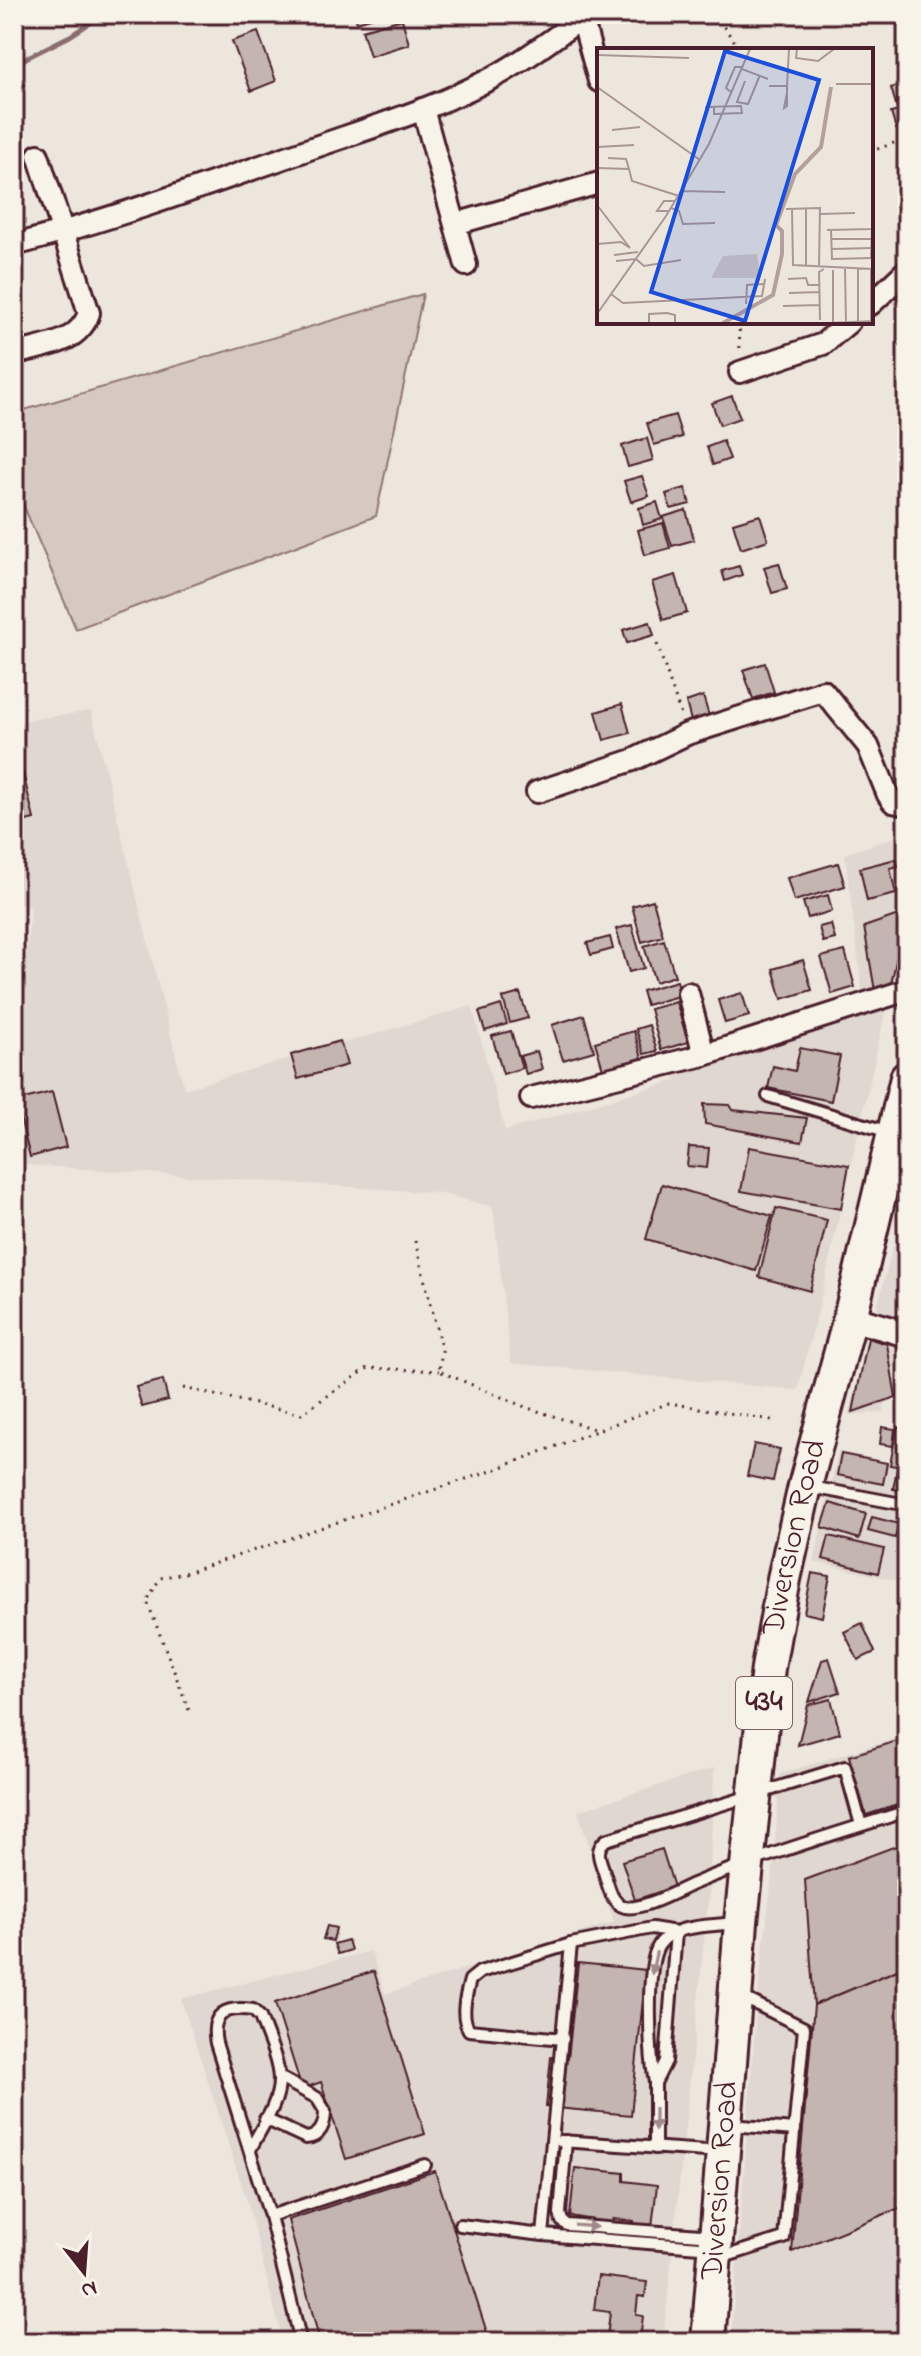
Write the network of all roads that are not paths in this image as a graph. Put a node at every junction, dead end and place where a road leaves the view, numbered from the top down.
1 (587, 16) edge
2 (597, 70) edge
3 (423, 109) junction
4 (38, 155) dead end
5 (597, 184) edge
6 (455, 224) junction
7 (63, 232) junction
8 (14, 245) edge
9 (466, 265) dead end
10 (907, 270) edge
11 (873, 302) edge
12 (847, 324) edge
13 (14, 354) edge
14 (740, 372) road end
15 (537, 792) dead end
16 (907, 805) edge
17 (907, 990) edge
18 (688, 993) dead end
19 (704, 1055) junction
20 (907, 1078) edge
21 (768, 1096) dead end
22 (531, 1098) dead end
23 (894, 1133) junction
24 (850, 1318) junction
25 (907, 1334) edge
26 (805, 1486) junction
27 (907, 1505) edge
28 (755, 1795) junction
29 (907, 1811) edge
30 (861, 1825) junction
31 (749, 1861) junction
32 (741, 1922) junction
33 (676, 1932) junction
34 (571, 1944) junction
35 (735, 1994) junction
36 (563, 2039) junction
37 (279, 2077) junction
38 (655, 2083) junction
39 (265, 2119) junction
40 (795, 2130) junction
41 (724, 2138) junction
42 (554, 2140) junction
43 (566, 2141) junction
44 (655, 2148) junction
45 (250, 2150) junction
46 (425, 2165) dead end
47 (270, 2216) junction
48 (460, 2225) dead end
49 (543, 2235) junction
50 (715, 2248) junction
51 (301, 2342) edge
52 (708, 2342) edge

1 - 2 street
1 - 3 street
3 - 6 street
3 - 7 street
4 - 7 street
5 - 6 street
6 - 9 street
7 - 8 street
7 - 13 street
10 - 11 street
12 - 14 street
15 - 16 street
17 - 19 street
18 - 19 street
19 - 22 street
20 - 23 highway, Diversion Road / 434
21 - 23 lane
23 - 24 highway, Diversion Road / 434
24 - 25 street
24 - 26 highway, Diversion Road / 434
26 - 27 lane
26 - 28 highway, Diversion Road / 434
28 - 30 lane
28 - 31 highway, Diversion Road / 434
28 - 31 lane
29 - 30 lane
30 - 31 lane
31 - 32 highway, Diversion Road / 434
32 - 33 lane
32 - 35 highway, Diversion Road / 434
33 - 34 lane
33 - 38 lane
33 -> 38 lane
34 - 36 lane
34 - 36 lane
35 - 40 lane
35 - 41 highway, Diversion Road / 434
36 - 42 lane
37 - 39 lane
37 - 39 lane
37 - 45 lane
38 -> 44 lane
39 - 45 lane
40 - 41 lane
40 - 50 lane
41 - 44 lane
41 - 50 highway, Diversion Road / 434
42 - 43 lane
42 - 49 lane
43 - 44 lane
43 -> 50 lane
45 - 47 lane
46 - 47 lane
47 - 51 lane
48 - 49 lane
49 - 50 lane
50 - 52 highway, Diversion Road / 434

